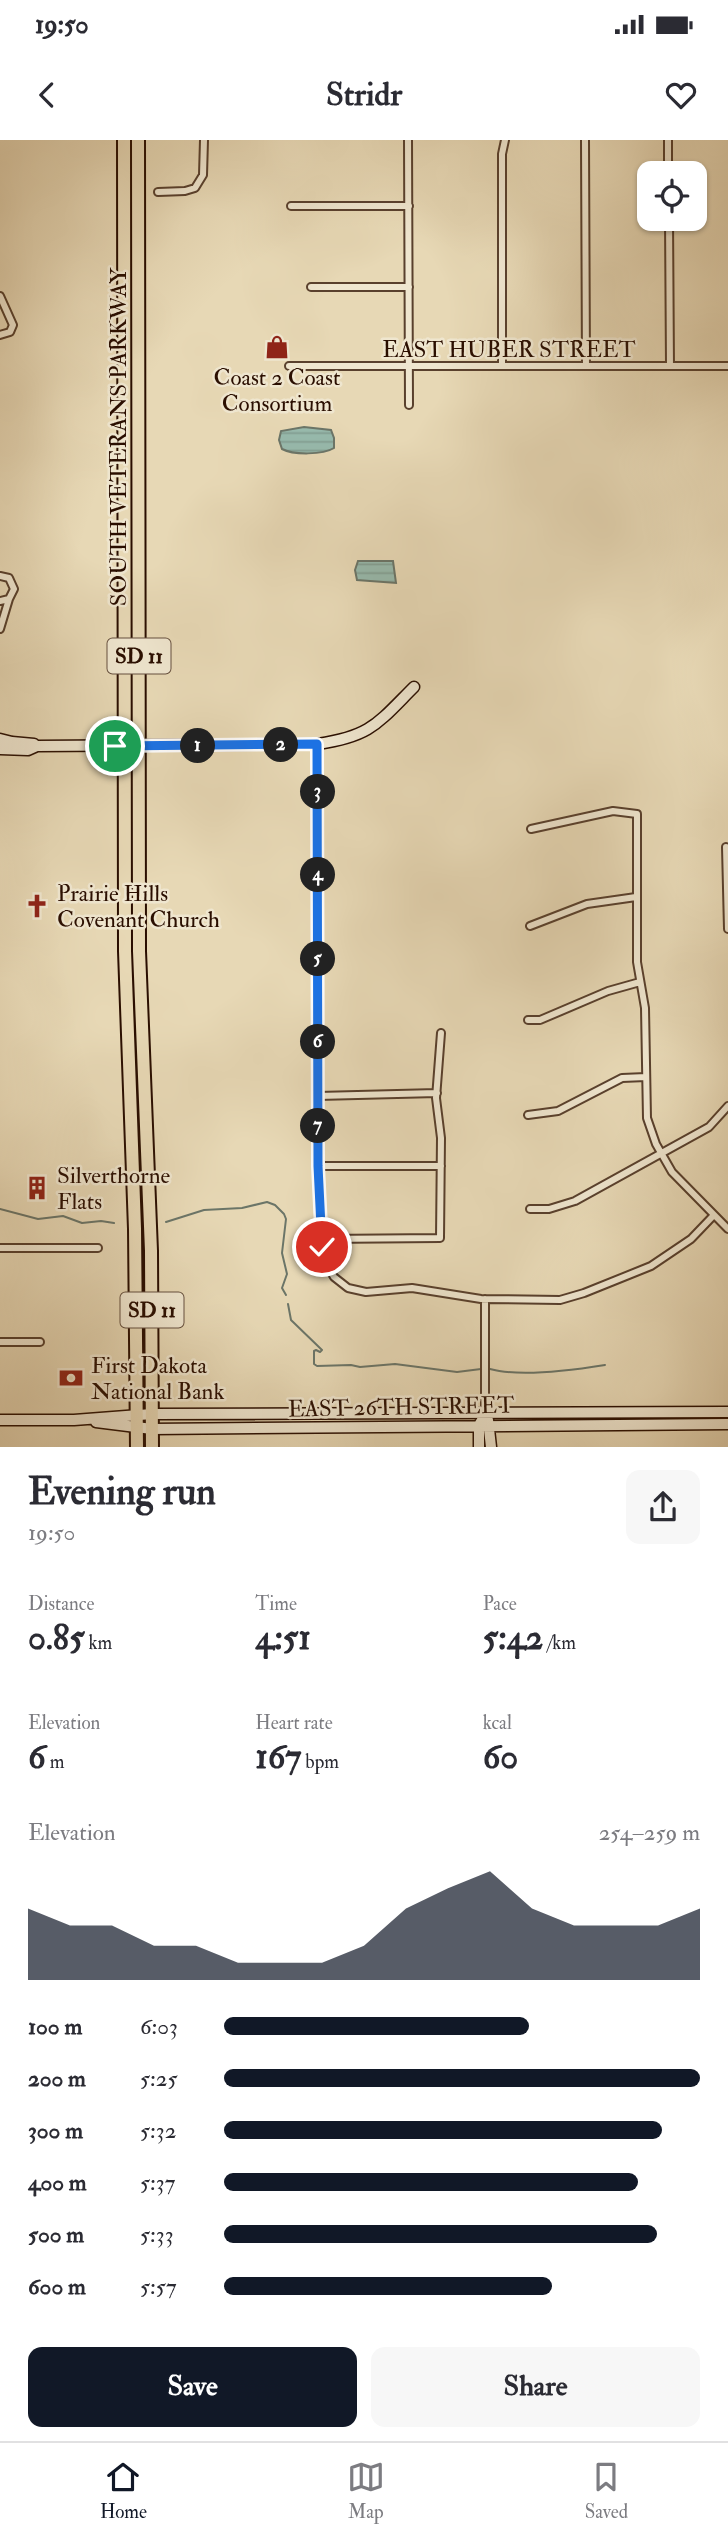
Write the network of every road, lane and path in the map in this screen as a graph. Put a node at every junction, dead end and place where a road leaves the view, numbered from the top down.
1 (124, 140) edge
2 (138, 140) edge
3 (204, 140) edge
4 (408, 140) edge
5 (505, 140) edge
6 (585, 140) edge
7 (668, 140) edge
8 (668, 161) edge
9 (158, 192) dead end
10 (290, 206) dead end
11 (408, 206) junction
12 (669, 231) edge
13 (311, 287) dead end
14 (409, 287) junction
15 (0, 296) edge
16 (0, 313) edge
17 (8, 315) junction
18 (0, 335) edge
19 (289, 366) dead end
20 (409, 366) junction
21 (502, 366) junction
22 (586, 366) junction
23 (670, 366) junction
24 (728, 366) edge
25 (409, 405) dead end
26 (0, 576) edge
27 (9, 599) junction
28 (0, 601) edge
29 (0, 629) edge
30 (414, 687) dead end
31 (0, 738) edge
32 (317, 744) junction
33 (37, 746) junction
34 (123, 746) junction
35 (139, 747) junction
36 (0, 750) edge
37 (531, 829) dead end
38 (726, 847) edge
39 (636, 897) junction
40 (728, 898) edge
41 (530, 926) dead end
42 (728, 929) edge
43 (640, 982) junction
44 (528, 1020) dead end
45 (441, 1033) dead end
46 (646, 1077) junction
47 (437, 1093) junction
48 (318, 1096) junction
49 (728, 1106) edge
50 (528, 1115) dead end
51 (660, 1153) junction
52 (318, 1166) junction
53 (440, 1166) junction
54 (530, 1209) dead end
55 (714, 1215) junction
56 (728, 1229) edge
57 (322, 1239) junction
58 (0, 1248) edge
59 (98, 1248) dead end
60 (485, 1299) junction
61 (0, 1342) edge
62 (40, 1342) dead end
63 (728, 1412) edge
64 (485, 1413) junction
65 (152, 1414) junction
66 (0, 1420) edge
67 (137, 1421) junction
68 (728, 1424) edge
69 (485, 1425) junction
70 (152, 1429) junction
71 (137, 1447) edge
72 (152, 1447) edge
73 (479, 1447) edge
74 (491, 1447) edge

1 - 34 highway, SOUTH VETERANS PARKWAY / SD 11
2 - 35 highway, SOUTH VETERANS PARKWAY / SD 11
3 - 9 street
4 - 11 street
5 - 21 street
6 - 22 street
7 - 8 street
10 - 11 street
11 - 14 street
12 - 23 street
13 - 14 street
14 - 20 street
15 - 17 street
16 - 17 street
17 - 18 street
19 - 20 street, EAST HUBER STREET
20 - 21 street, EAST HUBER STREET
20 - 25 street
21 - 22 street, EAST HUBER STREET
22 - 23 street, EAST HUBER STREET
23 - 24 street, EAST HUBER STREET
26 - 27 street
27 - 28 street
27 - 29 street
30 - 32 main road
31 - 33 main road
32 - 35 main road
32 - 48 street
33 - 34 main road
33 - 36 main road
34 - 35 main road
34 - 67 highway, SOUTH VETERANS PARKWAY / SD 11
35 - 65 highway, SOUTH VETERANS PARKWAY / SD 11
37 - 39 street
38 - 40 street
39 - 41 street
39 - 43 street
40 - 42 street
43 - 44 street
43 - 46 street
45 - 47 street
46 - 50 street
46 - 51 street
47 - 48 street
47 - 53 street
48 - 52 street
49 - 51 street
51 - 54 street
51 - 55 street
52 - 53 street
52 - 57 street
53 - 57 street
55 - 56 street
55 - 60 street
57 - 60 street
58 - 59 street
60 - 64 street
61 - 62 street
63 - 64 main road, EAST 26TH STREET
64 - 65 main road, EAST 26TH STREET
64 - 69 main road
65 - 67 main road, EAST 26TH STREET
65 - 70 highway, SOUTH VETERANS PARKWAY / SD 11
66 - 67 main road, EAST 26TH STREET
67 - 70 main road, EAST 26TH STREET
67 - 71 highway, SOUTH VETERANS PARKWAY / SD 11
68 - 69 main road, EAST 26TH STREET
69 - 70 main road, EAST 26TH STREET
69 - 73 main road
69 - 74 main road
70 - 72 highway, SOUTH VETERANS PARKWAY / SD 11

